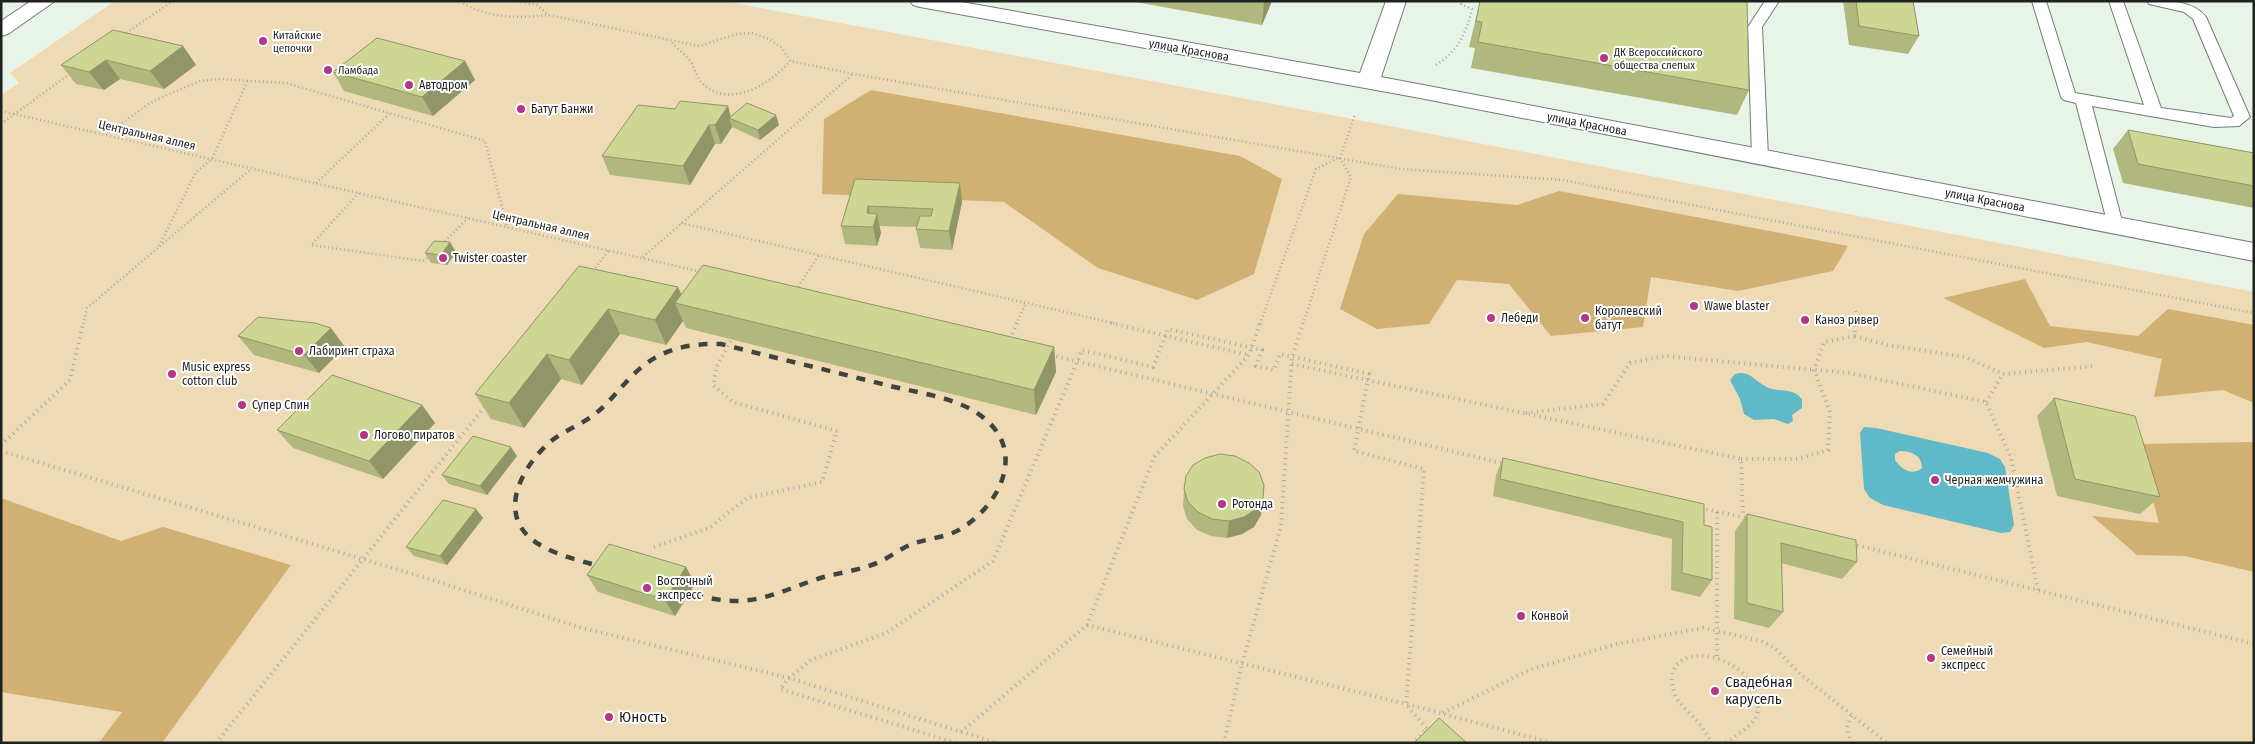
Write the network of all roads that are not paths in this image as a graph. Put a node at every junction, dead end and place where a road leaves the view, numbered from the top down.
1 (45, 1) edge
2 (920, 1) edge
3 (1396, 1) edge
4 (1772, 1) edge
5 (2040, 1) edge
6 (2116, 1) edge
7 (2154, 1) edge
8 (1, 30) edge
9 (1368, 82) junction
10 (2082, 98) junction
11 (2154, 111) junction
12 (1760, 157) junction
13 (2115, 225) junction
14 (2254, 252) edge

1 - 8 street
2 - 9 street, улица Краснова
3 - 9 street
4 - 12 lane
5 - 10 lane
6 - 11 lane
7 - 11 lane
9 - 12 street, улица Краснова
10 - 11 lane
10 - 13 lane
12 - 13 street, улица Краснова
13 - 14 street, улица Краснова

